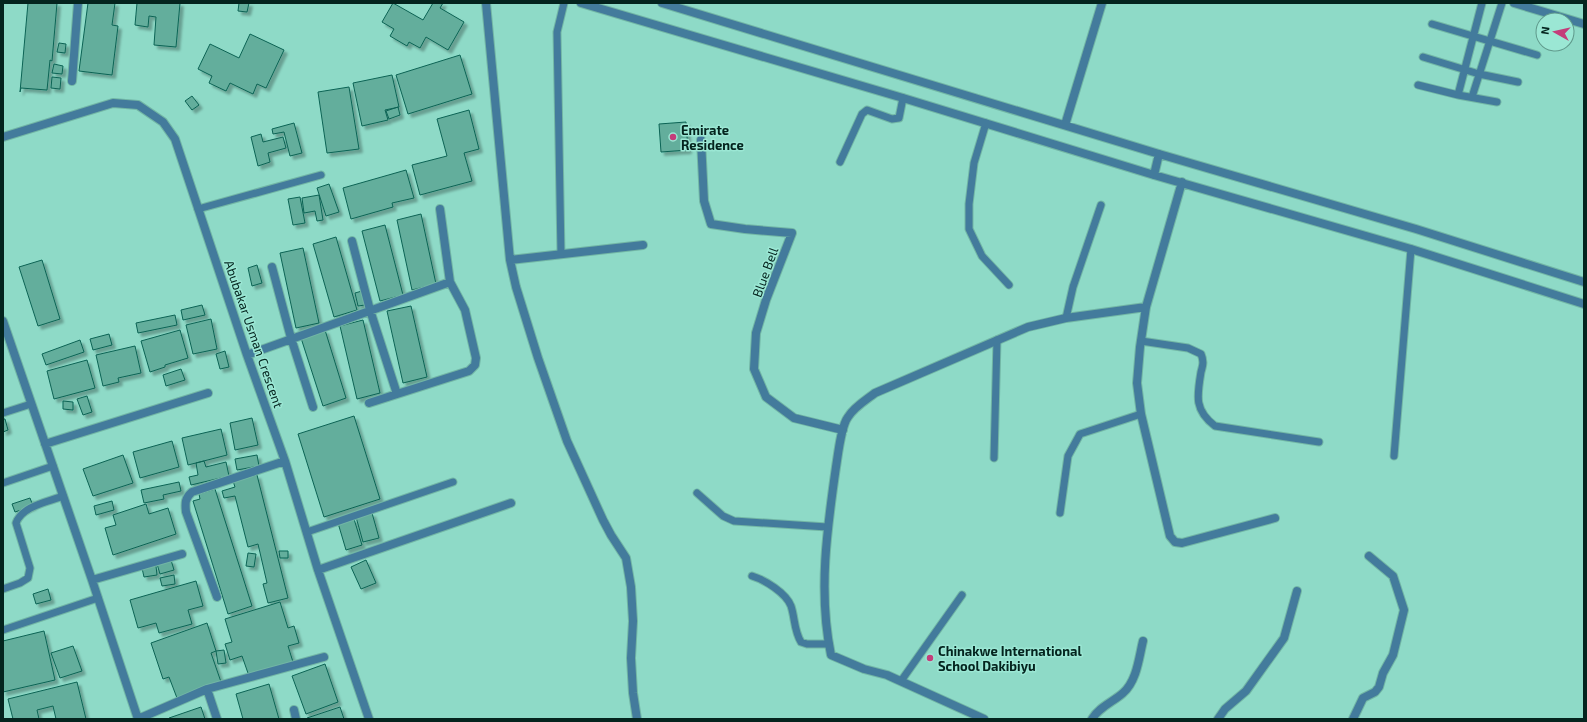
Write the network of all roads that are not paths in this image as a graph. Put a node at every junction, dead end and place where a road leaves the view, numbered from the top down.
1 (78, 3) edge
2 (486, 3) edge
3 (564, 3) edge
4 (581, 3) edge
5 (662, 3) edge
6 (1102, 3) edge
7 (1482, 3) edge
8 (1502, 3) edge
9 (1514, 3) edge
10 (1432, 24) dead end
11 (1584, 24) edge
12 (1474, 37) junction
13 (1489, 42) junction
14 (1537, 55) dead end
15 (1423, 57) dead end
16 (1465, 69) junction
17 (1479, 74) junction
18 (72, 81) dead end
19 (1518, 82) dead end
20 (1418, 85) dead end
21 (1458, 95) junction
22 (1472, 97) junction
23 (903, 98) junction
24 (1497, 102) dead end
25 (986, 123) junction
26 (1065, 126) junction
27 (3, 137) edge
28 (701, 140) dead end
29 (1159, 154) junction
30 (840, 162) dead end
31 (322, 175) dead end
32 (1154, 175) junction
33 (1182, 182) junction
34 (1101, 205) dead end
35 (198, 209) junction
36 (440, 209) dead end
37 (352, 241) dead end
38 (643, 245) dead end
39 (1411, 249) junction
40 (561, 254) junction
41 (510, 260) junction
42 (272, 267) dead end
43 (450, 282) junction
44 (1584, 282) edge
45 (1009, 285) dead end
46 (1584, 304) edge
47 (1146, 306) junction
48 (370, 310) junction
49 (1066, 318) junction
50 (3, 321) edge
51 (291, 338) junction
52 (997, 340) junction
53 (1141, 341) junction
54 (247, 354) junction
55 (208, 394) dead end
56 (397, 394) junction
57 (369, 403) dead end
58 (31, 404) junction
59 (313, 407) dead end
60 (3, 413) edge
61 (1141, 414) junction
62 (843, 430) junction
63 (1319, 442) dead end
64 (45, 444) junction
65 (1394, 456) dead end
66 (994, 458) dead end
67 (285, 461) junction
68 (53, 466) junction
69 (453, 482) dead end
70 (3, 483) edge
71 (698, 494) dead end
72 (63, 496) junction
73 (511, 504) dead end
74 (1060, 513) dead end
75 (1275, 518) dead end
76 (827, 527) junction
77 (307, 532) junction
78 (182, 554) dead end
79 (1369, 556) dead end
80 (318, 570) junction
81 (752, 576) dead end
82 (92, 580) junction
83 (3, 589) edge
84 (1297, 591) dead end
85 (962, 595) dead end
86 (217, 597) dead end
87 (98, 598) junction
88 (3, 630) edge
89 (1143, 640) dead end
90 (829, 644) junction
91 (324, 657) dead end
92 (901, 681) junction
93 (207, 689) junction
94 (294, 710) dead end
95 (138, 719) edge
96 (217, 719) edge
97 (296, 719) edge
98 (369, 719) edge
99 (637, 719) edge
100 (984, 719) edge
101 (1092, 719) edge
102 (1218, 719) edge
103 (1354, 719) edge

1 - 18 street
2 - 41 street
3 - 40 lane
4 - 23 street
5 - 26 street
6 - 26 street
7 - 12 lane
8 - 13 lane
9 - 11 street
10 - 12 lane
12 - 13 lane
12 - 16 lane
13 - 14 lane
13 - 17 lane
15 - 16 lane
16 - 17 lane
16 - 21 lane
17 - 19 lane
17 - 22 lane
20 - 21 lane
21 - 22 lane
22 - 24 lane
23 - 25 street
23 - 30 lane
25 - 32 street
25 - 45 lane
26 - 29 street
27 - 35 street, Abubakar Usman Crescent
28 - 62 street, Blue Bell
29 - 32 street
29 - 44 street
31 - 35 lane
32 - 33 street
33 - 39 street
33 - 47 street
34 - 49 lane
35 - 54 street, Abubakar Usman Crescent
36 - 43 street
37 - 48 street
38 - 40 street
39 - 46 street
39 - 65 lane
40 - 41 street
41 - 99 street
42 - 51 street
43 - 48 street
43 - 56 street
47 - 49 street
47 - 53 street
48 - 51 street
48 - 56 street
49 - 52 street
50 - 58 street
51 - 54 street
51 - 59 street
52 - 62 street
52 - 66 lane
53 - 61 street
53 - 63 lane
54 - 67 street, Abubakar Usman Crescent
55 - 64 street
56 - 57 street
58 - 60 lane
58 - 64 street
61 - 74 lane
61 - 75 street
62 - 76 street
64 - 68 street
67 - 77 street, Abubakar Usman Crescent
67 - 86 street
68 - 70 lane
68 - 72 street
69 - 77 lane
71 - 76 lane
72 - 82 street
72 - 83 lane
73 - 80 street
76 - 90 street
77 - 80 street, Abubakar Usman Crescent
78 - 82 street
79 - 103 street
80 - 98 street, Abubakar Usman Crescent
81 - 90 lane
82 - 87 street
84 - 102 street
85 - 92 lane
87 - 88 lane
87 - 95 street
89 - 101 street
90 - 92 street
91 - 93 street
92 - 100 street
93 - 95 street
93 - 96 street
94 - 97 street

